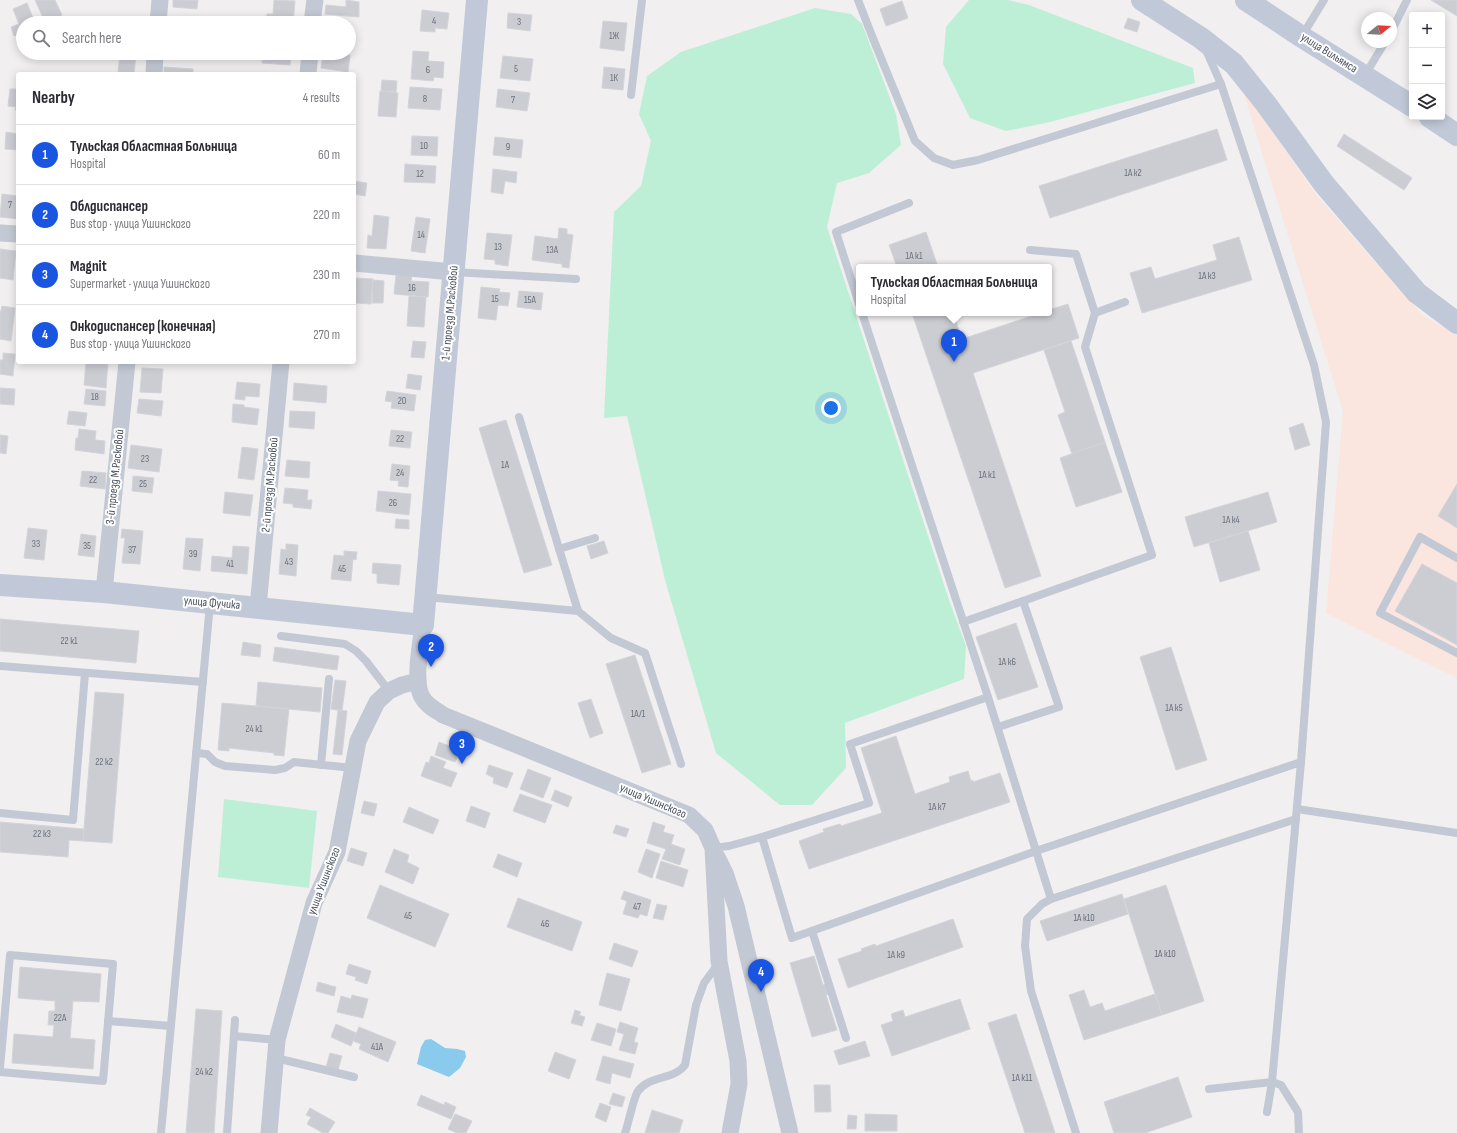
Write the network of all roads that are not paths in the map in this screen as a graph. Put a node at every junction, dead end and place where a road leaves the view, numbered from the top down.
1 (160, 0) edge
2 (315, 0) edge
3 (477, 0) edge
4 (642, 0) edge
5 (858, 0) edge
6 (1142, 0) edge
7 (1246, 0) edge
8 (1324, 0) edge
9 (1407, 0) edge
10 (159, 16) edge
11 (313, 16) edge
12 (1397, 20) edge
13 (1302, 37) junction
14 (1201, 38) junction
15 (1381, 48) edge
16 (155, 60) edge
17 (309, 60) edge
18 (154, 72) edge
19 (308, 72) edge
20 (1365, 75) junction
21 (1221, 84) junction
22 (631, 95) dead end
23 (1409, 104) edge
24 (1434, 120) edge
25 (1457, 135) edge
26 (909, 204) dead end
27 (0, 233) edge
28 (16, 234) edge
29 (1030, 250) dead end
30 (356, 263) edge
31 (454, 272) junction
32 (576, 279) dead end
33 (856, 295) edge
34 (1125, 302) dead end
35 (1095, 313) junction
36 (863, 316) edge
37 (1457, 323) edge
38 (127, 364) edge
39 (281, 364) edge
40 (519, 417) dead end
41 (595, 538) dead end
42 (559, 550) junction
43 (1457, 558) edge
44 (0, 585) edge
45 (104, 592) junction
46 (425, 597) junction
47 (1023, 601) junction
48 (210, 603) junction
49 (258, 607) junction
50 (578, 611) junction
51 (963, 622) junction
52 (423, 625) junction
53 (281, 636) dead end
54 (1457, 653) edge
55 (0, 666) edge
56 (85, 673) junction
57 (329, 679) dead end
58 (418, 681) junction
59 (203, 682) junction
60 (389, 691) junction
61 (988, 697) junction
62 (998, 728) junction
63 (196, 753) junction
64 (1301, 762) junction
65 (681, 764) dead end
66 (321, 765) junction
67 (353, 768) junction
68 (1297, 808) junction
69 (0, 813) edge
70 (1296, 819) junction
71 (1457, 833) edge
72 (762, 837) junction
73 (713, 848) junction
74 (1036, 851) junction
75 (1051, 898) junction
76 (812, 930) junction
77 (719, 961) junction
78 (236, 1020) dead end
79 (108, 1021) junction
80 (171, 1026) junction
81 (234, 1036) junction
82 (846, 1038) dead end
83 (277, 1040) junction
84 (276, 1058) junction
85 (0, 1068) edge
86 (0, 1072) edge
87 (354, 1077) dead end
88 (1272, 1082) junction
89 (1209, 1089) dead end
90 (1267, 1112) dead end
91 (161, 1133) edge
92 (227, 1133) edge
93 (269, 1133) edge
94 (625, 1133) edge
95 (730, 1133) edge
96 (790, 1133) edge
97 (1076, 1133) edge
98 (1299, 1133) edge

1 - 10 street
2 - 11 street
3 - 31 street, 1-й проезд М.Расковой
4 - 22 lane
5 - 21 lane
6 - 14 street
7 - 13 street, улица Вильямса
8 - 13 lane
9 - 12 lane
13 - 20 street, улица Вильямса
14 - 21 lane
14 - 37 street
15 - 20 lane
16 - 18 street
17 - 19 street
20 - 23 street, улица Вильямса
21 - 64 lane
24 - 25 street
26 - 33 lane
27 - 28 street
29 - 35 lane
30 - 31 street
31 - 32 lane
31 - 46 street, 1-й проезд М.Расковой
34 - 35 lane
35 - 47 lane
36 - 51 lane
38 - 45 street, 3-й проезд М.Расковой
39 - 49 street, 2-й проезд М.Расковой
40 - 42 lane
41 - 42 lane
42 - 50 lane
43 - 54 lane
44 - 45 street, улица Фучика
45 - 48 street, улица Фучика
46 - 50 lane
46 - 52 street, 1-й проезд М.Расковой
47 - 51 lane
47 - 62 lane
48 - 49 street, улица Фучика
48 - 59 lane
49 - 52 street, улица Фучика
50 - 65 lane
51 - 61 lane
52 - 58 street, улица Ушинского
53 - 60 lane
55 - 56 lane
56 - 59 lane
56 - 69 lane
57 - 66 lane
58 - 60 street, улица Ушинского
58 - 73 street, улица Ушинского
59 - 63 lane
60 - 67 street, улица Ушинского
61 - 62 lane
61 - 72 lane
62 - 74 lane
63 - 66 lane
63 - 80 lane
64 - 68 lane
64 - 74 lane
66 - 67 lane
67 - 83 street, улица Ушинского
68 - 70 lane
68 - 71 lane
70 - 75 lane
70 - 88 lane
72 - 73 lane
72 - 76 lane
73 - 77 street, улица Ушинского
73 - 96 street
74 - 75 lane
74 - 76 lane
75 - 97 lane
76 - 82 lane
77 - 94 lane
77 - 95 street, улица Ушинского
78 - 81 lane
79 - 80 lane
79 - 85 lane
79 - 86 lane
80 - 91 lane
81 - 83 lane
81 - 92 lane
83 - 84 street, улица Ушинского
84 - 87 lane
84 - 93 street, улица Ушинского
88 - 89 lane
88 - 90 lane
88 - 98 lane

